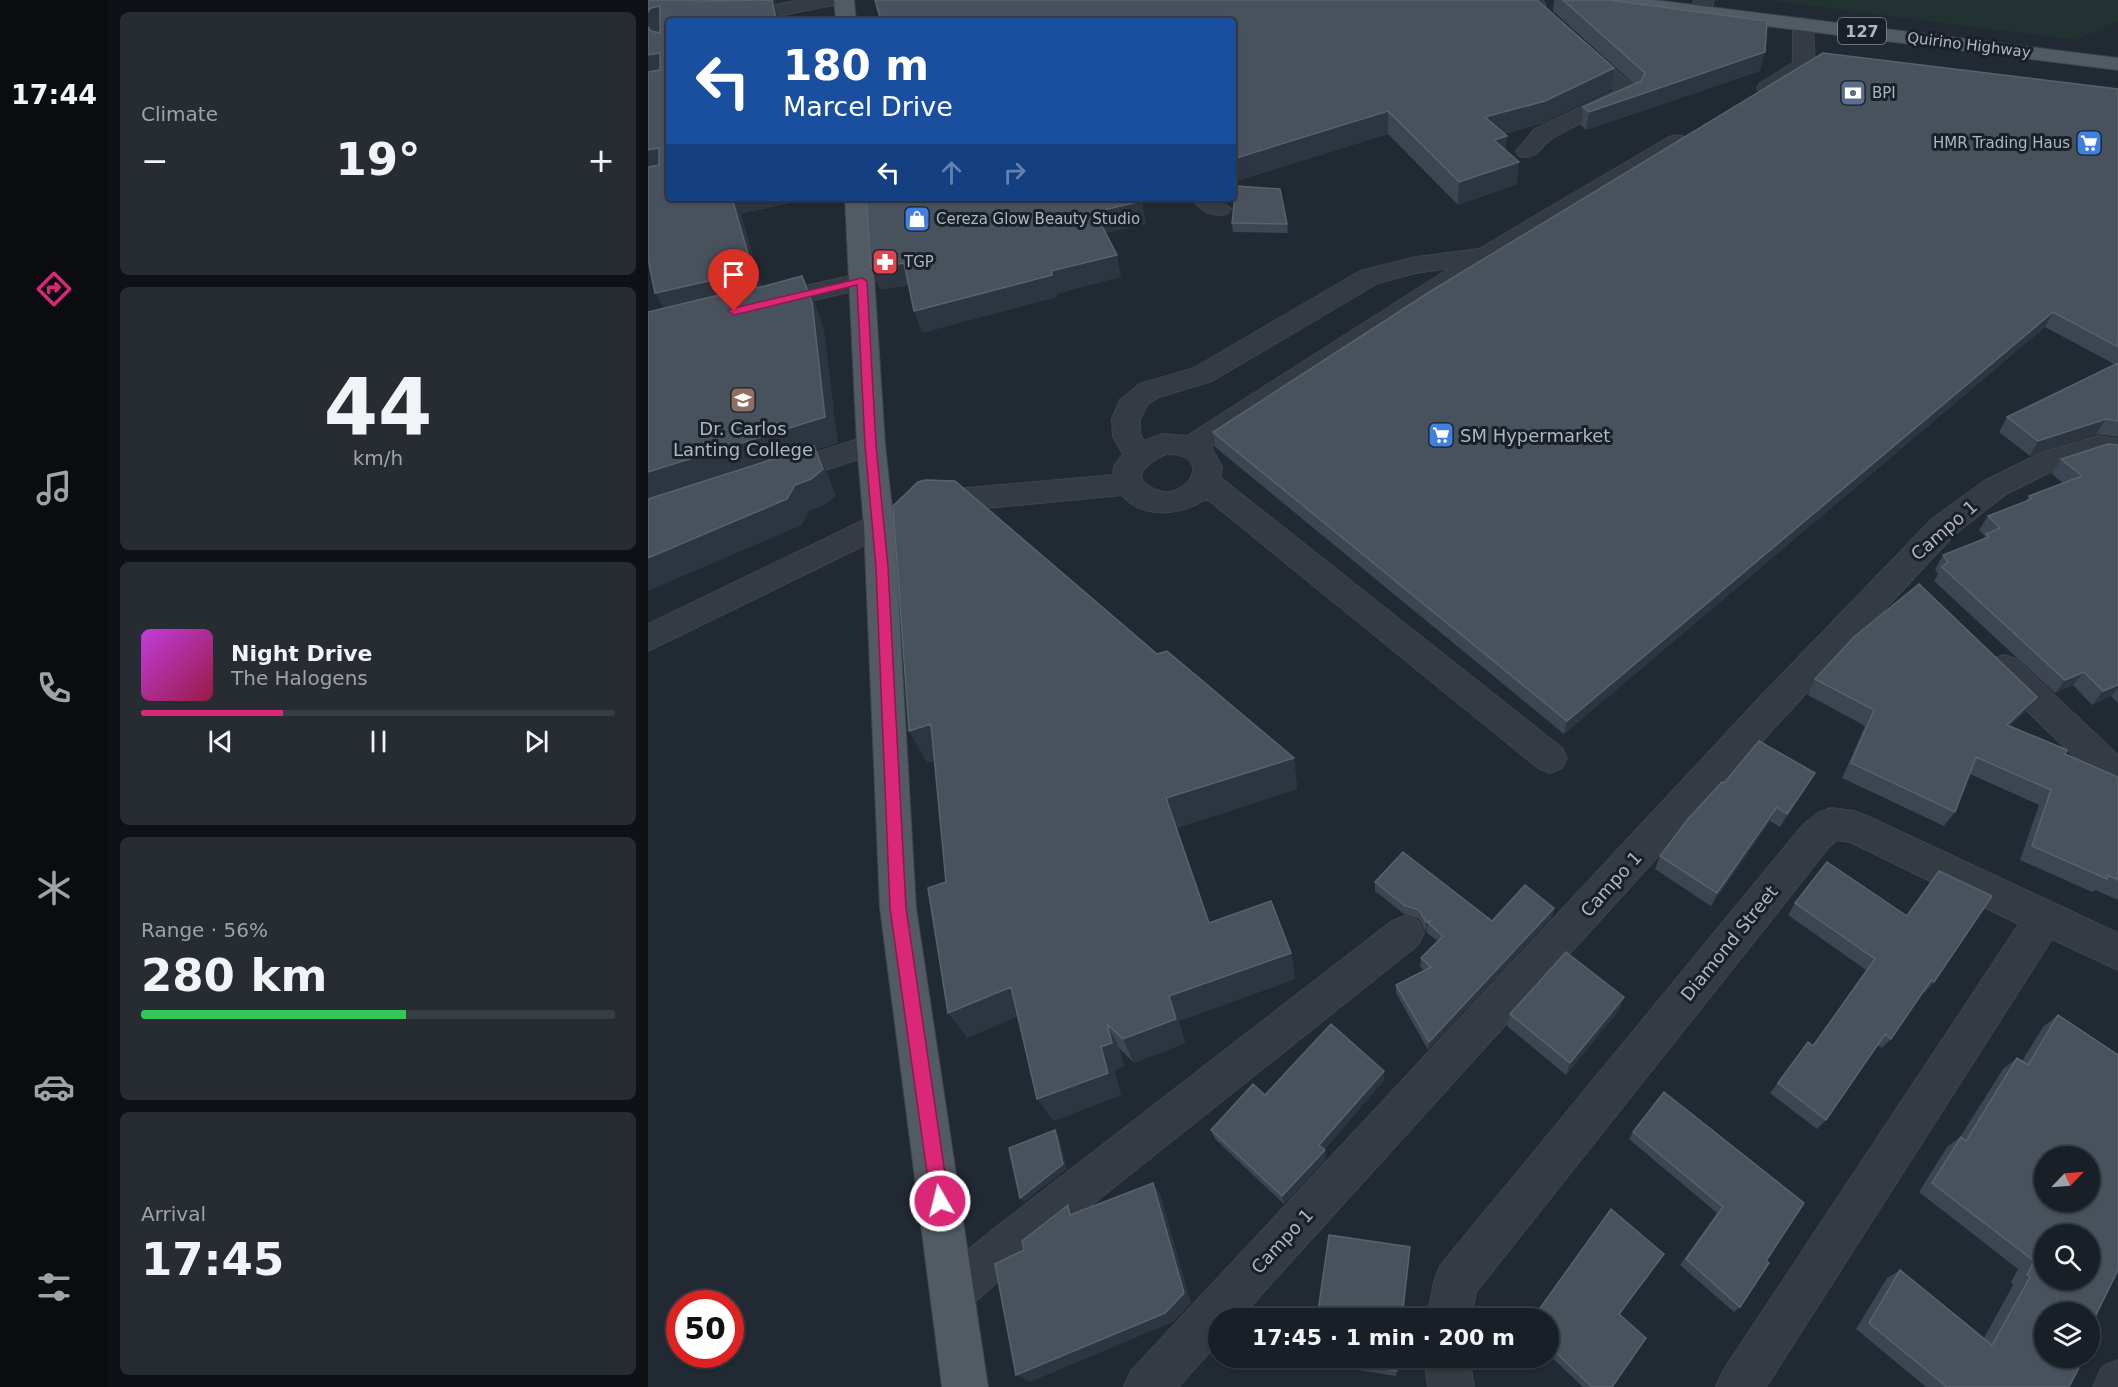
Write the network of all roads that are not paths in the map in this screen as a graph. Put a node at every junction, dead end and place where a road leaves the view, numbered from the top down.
1 (831, 0) edge
2 (844, 0) edge
3 (1533, 0) edge
4 (1605, 0) edge
5 (1703, 6) edge
6 (778, 10) dead end
7 (846, 18) edge
8 (1803, 24) junction
9 (2118, 64) edge
10 (1752, 97) edge
11 (1701, 127) edge
12 (1527, 151) dead end
13 (857, 201) edge
14 (1487, 255) junction
15 (862, 281) junction
16 (738, 310) edge
17 (871, 445) junction
18 (1190, 447) junction
19 (2118, 449) edge
20 (1138, 454) junction
21 (754, 482) edge
22 (1206, 482) junction
23 (1128, 484) junction
24 (879, 526) junction
25 (1900, 570) junction
26 (1926, 594) edge
27 (648, 638) edge
28 (1985, 651) edge
29 (1550, 758) dead end
30 (2118, 777) edge
31 (2045, 917) junction
32 (1405, 933) dead end
33 (2118, 952) edge
34 (953, 1291) junction
35 (1451, 1308) edge
36 (1448, 1368) edge
37 (2118, 1383) edge
38 (965, 1387) edge
39 (1147, 1387) edge
40 (1451, 1387) edge
41 (1739, 1387) edge
42 (2116, 1387) edge

1 - 6 street
2 - 7 main road
3 - 12 street
4 - 5 main road, Quirino Highway / 127
5 - 8 main road, Quirino Highway / 127
8 - 9 main road, Quirino Highway / 127
8 - 10 street
11 - 14 street
13 - 15 main road
14 - 18 street
14 - 20 street
15 - 16 street
15 - 17 main road
17 - 21 street
17 - 24 main road
18 - 20 street
18 - 22 street
19 - 25 street, Campo 1
20 - 23 street
22 - 23 street
22 - 29 street
23 - 24 street
24 - 27 street
24 - 34 main road
25 - 26 street
25 - 39 street, Campo 1
28 - 30 street
31 - 33 street, Diamond Street
31 - 35 street, Diamond Street
31 - 41 street
32 - 34 street
34 - 38 main road
36 - 40 street
37 - 42 street

